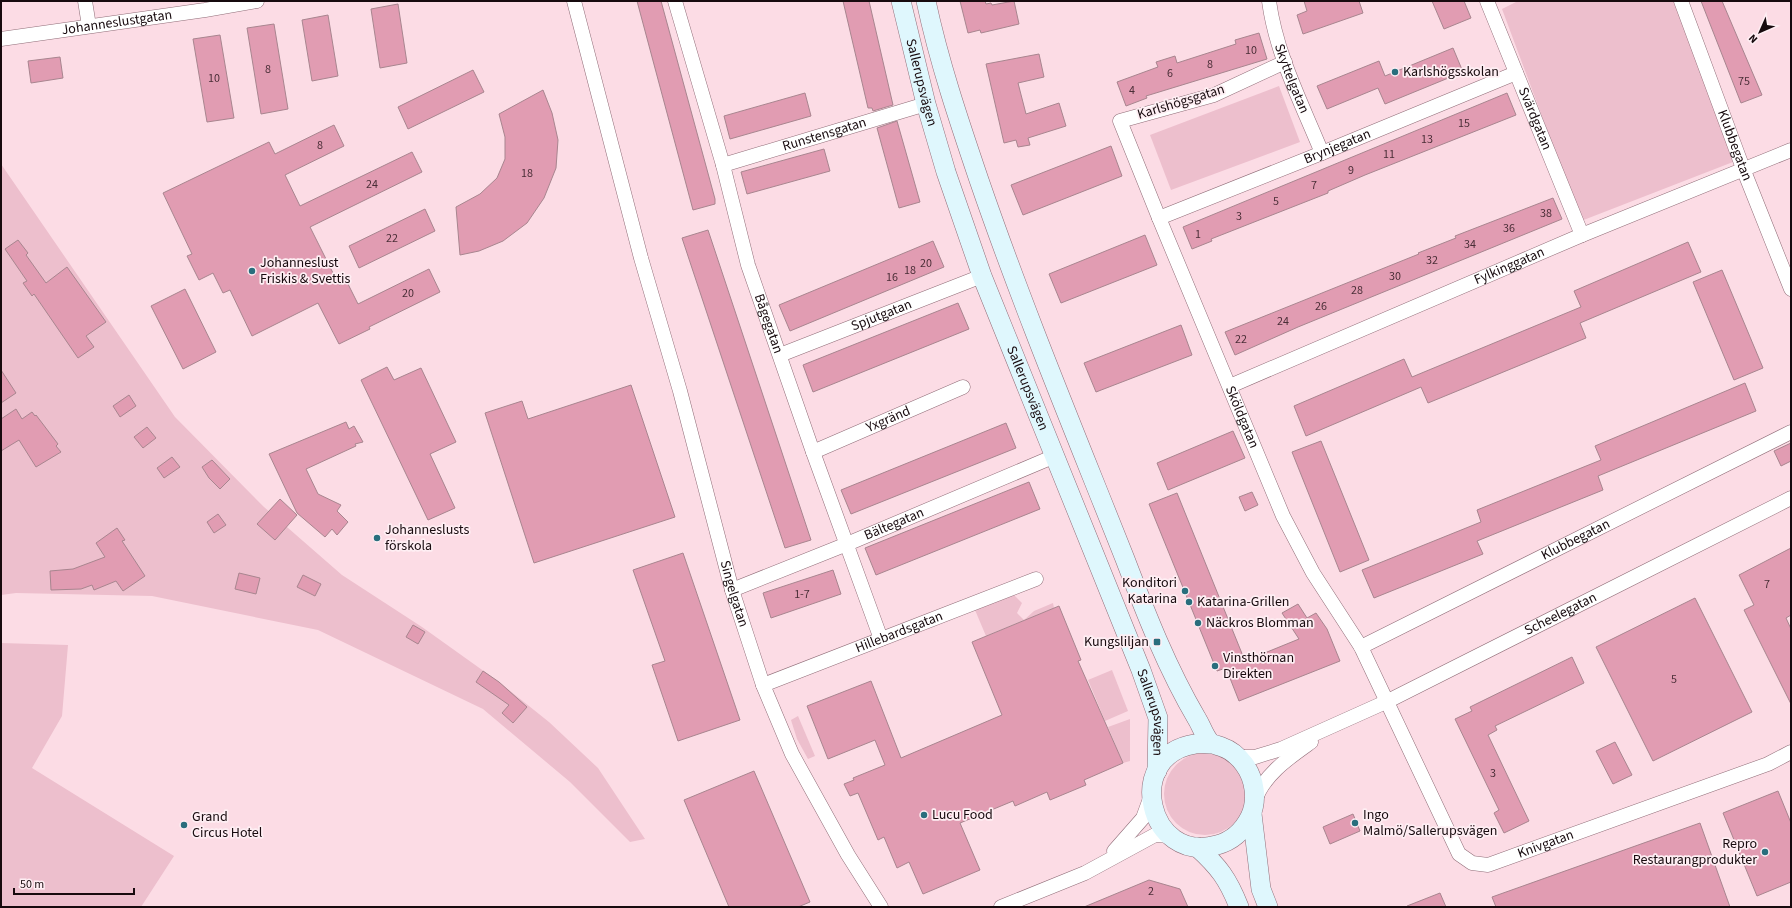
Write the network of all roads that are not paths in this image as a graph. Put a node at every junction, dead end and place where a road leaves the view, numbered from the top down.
1 (85, 1) edge
2 (256, 1) edge
3 (574, 1) edge
4 (675, 1) edge
5 (901, 1) edge
6 (926, 1) edge
7 (1269, 1) edge
8 (1487, 1) edge
9 (1681, 1) edge
10 (204, 6) edge
11 (89, 26) junction
12 (1, 39) edge
13 (1285, 62) junction
14 (1516, 73) junction
15 (926, 104) junction
16 (1120, 121) joint
17 (1791, 150) edge
18 (1322, 153) junction
19 (723, 165) junction
20 (1744, 171) junction
21 (1159, 218) junction
22 (1582, 236) junction
23 (982, 276) junction
24 (1791, 289) edge
25 (780, 355) junction
26 (1230, 386) junction
27 (963, 387) dead end
28 (1791, 432) edge
29 (813, 452) junction
30 (1055, 456) junction
31 (1791, 498) edge
32 (847, 544) junction
33 (1036, 579) dead end
34 (732, 590) junction
35 (881, 639) junction
36 (1361, 647) junction
37 (763, 685) junction
38 (1388, 701) junction
39 (1329, 728) junction
40 (1212, 744) junction
41 (1231, 751) junction
42 (1791, 752) edge
43 (1157, 771) junction
44 (1150, 796) junction
45 (1253, 810) junction
46 (1171, 836) junction
47 (1197, 847) junction
48 (1085, 873) junction
49 (881, 907) edge
50 (1001, 907) edge
51 (1239, 907) edge
52 (1268, 907) edge

1 - 11 street
2 - 10 street, Johanneslustgatan
3 - 34 street, Singelgatan
4 - 19 street, Bågegatan
5 - 15 main road, Sallerupsvägen
6 - 40 main road, Sallerupsvägen
7 - 13 street, Skyttelgatan
8 - 14 street, Svärdgatan
9 - 20 street, Klubbegatan
10 - 11 street, Johanneslustgatan
11 - 12 street, Johanneslustgatan
13 - 16 street, Karlshögsgatan
13 - 18 street, Skyttelgatan
14 - 18 street, Brynjegatan
14 - 22 street, Svärdgatan
15 - 19 street, Runstensgatan
15 - 23 main road, Sallerupsvägen
16 - 21 street, Sköldgatan
17 - 20 street, Fylkinggatan
18 - 21 street, Brynjegatan
19 - 25 street, Bågegatan
20 - 22 street, Fylkinggatan
20 - 24 street, Klubbegatan
21 - 26 street, Sköldgatan
22 - 26 street, Fylkinggatan
23 - 25 street, Spjutgatan
23 - 30 main road, Sallerupsvägen
25 - 29 street, Bågegatan
26 - 36 street, Sköldgatan
27 - 29 street, Yxgränd
28 - 36 street, Klubbegatan
29 - 32 street, Bågegatan
30 - 32 street, Bältegatan
30 - 43 main road, Sallerupsvägen
31 - 38 street, Scheelegatan
32 - 34 street, Bältegatan
32 - 35 street, Bågegatan
33 - 35 street, Hillebardsgatan
34 - 37 street, Singelgatan
35 - 37 street, Hillebardsgatan
36 - 38 street, Sköldgatan
37 - 49 street, Singelgatan
38 - 39 street, Scheelegatan
38 - 42 street, Knivgatan
39 - 41 street, Scheelegatan
39 - 45 street, Scheelegatan
40 - 41 main road, Sallerupsvägen
40 - 43 main road, Sallerupsvägen
41 - 45 main road, Sallerupsvägen
43 - 44 main road, Sallerupsvägen
44 - 46 main road, Sallerupsvägen
44 - 48 street
45 - 47 main road, Sallerupsvägen
45 - 52 main road, Sallerupsvägen
46 - 47 main road, Sallerupsvägen
46 - 48 street
47 - 51 main road, Sallerupsvägen
48 - 50 street

